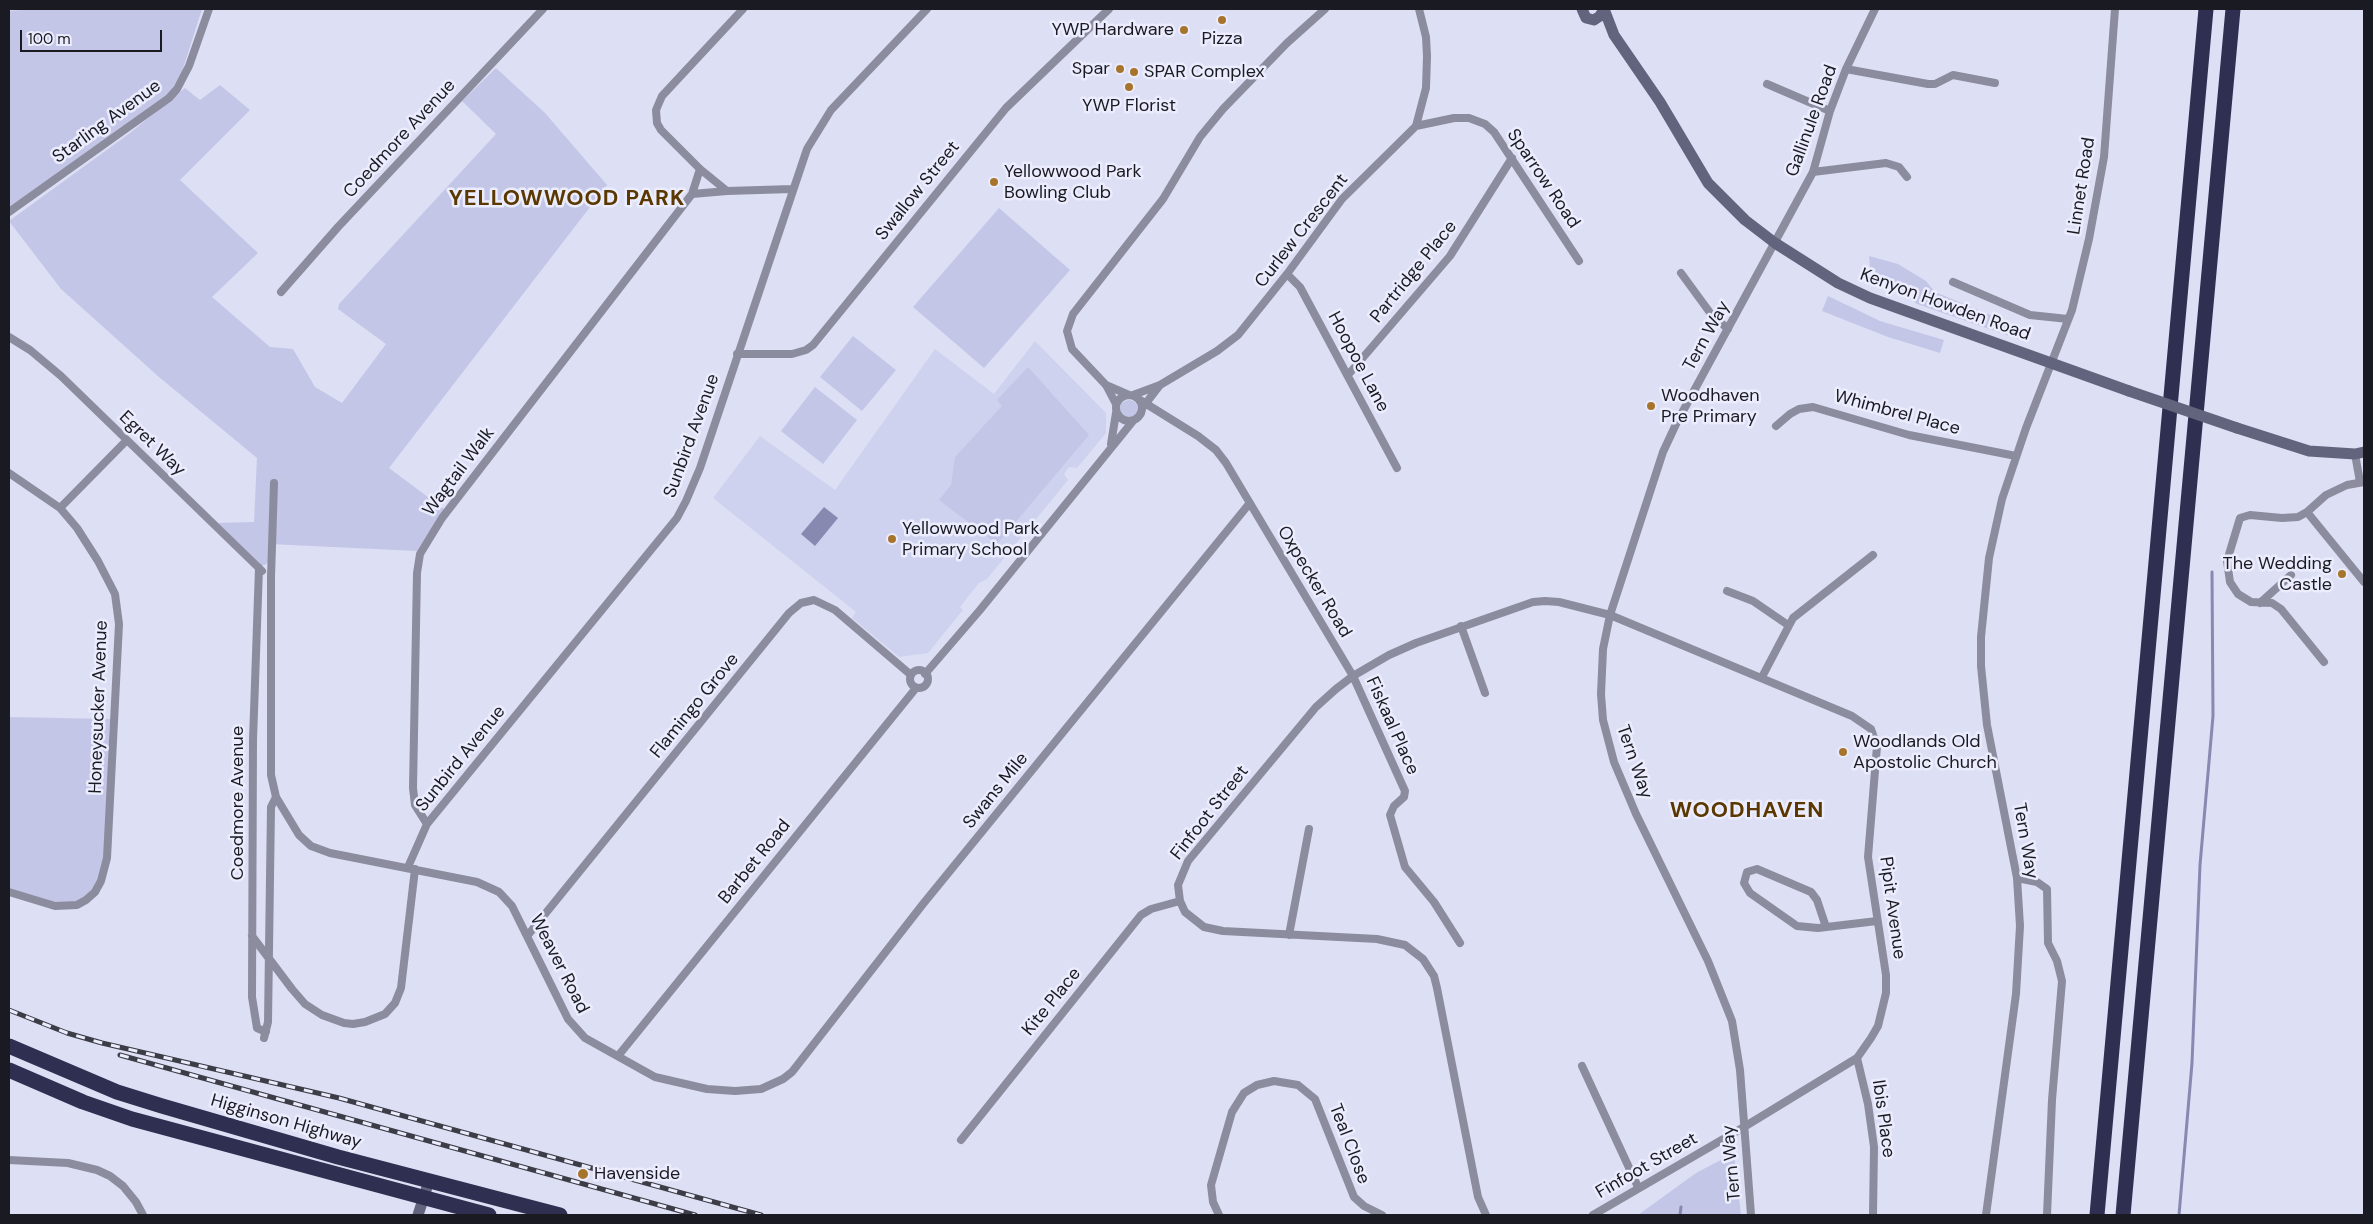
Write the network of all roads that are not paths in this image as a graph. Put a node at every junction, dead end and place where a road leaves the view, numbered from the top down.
1 (209, 9) edge
2 (544, 9) edge
3 (743, 9) edge
4 (927, 9) edge
5 (1109, 9) edge
6 (1325, 9) edge
7 (1418, 9) edge
8 (1582, 9) edge
9 (1604, 9) edge
10 (1875, 9) edge
11 (2115, 9) edge
12 (2206, 9) edge
13 (2233, 9) edge
14 (1594, 20) junction
15 (1614, 35) junction
16 (1846, 70) junction
17 (1994, 83) dead end
18 (1767, 84) dead end
19 (1830, 112) junction
20 (1416, 126) junction
21 (1512, 158) junction
22 (700, 168) junction
23 (1813, 172) junction
24 (1907, 177) dead end
25 (792, 189) junction
26 (727, 191) junction
27 (692, 194) junction
28 (9, 212) edge
29 (1775, 243) junction
30 (1579, 261) dead end
31 (1681, 273) dead end
32 (1288, 274) junction
33 (1953, 282) dead end
34 (281, 292) dead end
35 (2068, 319) junction
36 (1728, 329) junction
37 (9, 337) edge
38 (737, 354) junction
39 (2052, 362) junction
40 (1348, 375) junction
41 (1106, 385) junction
42 (1160, 385) junction
43 (1138, 402) junction
44 (1116, 409) junction
45 (1134, 421) junction
46 (1776, 426) dead end
47 (126, 441) junction
48 (1110, 448) junction
49 (2360, 453) edge
50 (2016, 456) junction
51 (1397, 468) dead end
52 (9, 473) edge
53 (2362, 482) edge
54 (274, 483) dead end
55 (1249, 504) junction
56 (60, 508) junction
57 (2307, 512) junction
58 (1873, 555) dead end
59 (259, 568) junction
60 (2291, 575) dead end
61 (271, 577) junction
62 (2364, 582) edge
63 (1727, 591) dead end
64 (2260, 603) junction
65 (1610, 614) junction
66 (1788, 625) junction
67 (1461, 626) junction
68 (2324, 662) dead end
69 (925, 674) junction
70 (911, 675) junction
71 (1353, 676) junction
72 (1762, 677) junction
73 (916, 688) junction
74 (1485, 693) dead end
75 (276, 798) junction
76 (427, 824) junction
77 (1309, 829) dead end
78 (330, 853) joint
79 (412, 868) junction
80 (2017, 878) junction
81 (9, 892) edge
82 (1180, 901) junction
83 (1877, 921) junction
84 (1826, 927) junction
85 (528, 935) junction
86 (1289, 935) junction
87 (252, 936) junction
88 (1460, 943) dead end
89 (268, 957) junction
90 (9, 1046) edge
91 (618, 1056) junction
92 (1857, 1058) junction
93 (1582, 1066) dead end
94 (9, 1070) edge
95 (761, 1089) joint
96 (2133, 1111) junction
97 (1744, 1127) junction
98 (961, 1140) dead end
99 (9, 1160) edge
100 (430, 1181) junction
101 (1638, 1187) junction
102 (424, 1197) junction
103 (143, 1215) edge
104 (418, 1215) edge
105 (489, 1215) edge
106 (560, 1215) edge
107 (1219, 1215) edge
108 (1382, 1215) edge
109 (1486, 1215) edge
110 (1593, 1215) edge
111 (1751, 1215) edge
112 (1872, 1215) edge
113 (1986, 1215) edge
114 (2047, 1215) edge
115 (2098, 1215) edge
116 (2124, 1215) edge
117 (2130, 1215) edge

1 - 28 street, Starling Avenue
2 - 34 street, Coedmore Avenue
3 - 22 street
4 - 25 street, Sunbird Avenue
5 - 38 street, Swallow Street
6 - 41 street
7 - 20 street, Curlew Crescent
8 - 14 street, Kenyon Howden Road
9 - 14 street
9 - 15 street, Kenyon Howden Road
10 - 16 street, Gallinule Road
11 - 35 street, Linnet Road
12 - 115 highway
13 - 96 highway
14 - 15 street, Kenyon Howden Road
15 - 29 street, Kenyon Howden Road
16 - 17 street
16 - 19 street, Gallinule Road
18 - 19 street
19 - 23 street, Gallinule Road
20 - 21 street, Sparrow Road
20 - 32 street, Curlew Crescent
21 - 30 street, Sparrow Road
21 - 40 street, Partridge Place
22 - 26 street
22 - 27 street, Wagtail Walk
23 - 24 street
23 - 29 street, Gallinule Road
25 - 26 street
25 - 38 street, Sunbird Avenue
26 - 27 street
27 - 76 street, Wagtail Walk
29 - 36 street, Tern Way
29 - 39 street, Kenyon Howden Road
31 - 36 street
32 - 40 street, Hoopoe Lane
32 - 42 street, Curlew Crescent
33 - 35 street
35 - 39 street, Linnet Road
36 - 65 street, Tern Way
37 - 47 street, Egret Way
38 - 76 street, Sunbird Avenue
39 - 49 street, Kenyon Howden Road, bridge
39 - 50 street, Tern Way
40 - 51 street, Hoopoe Lane
41 - 43 street
41 - 44 street
42 - 43 street, Curlew Crescent
42 - 43 street, Curlew Crescent
43 - 44 street
43 - 45 street
43 - 55 street, Oxpecker Road
44 - 45 street
44 - 48 street
45 - 48 street
46 - 50 street, Whimbrel Place
47 - 56 street
47 - 59 street, Egret Way
48 - 69 street
49 - 53 street
50 - 80 street, Tern Way
52 - 56 street, Honeysucker Avenue
53 - 57 street
54 - 61 street, Coedmore Avenue
55 - 71 street, Oxpecker Road
55 - 95 street, Swans Mile
56 - 81 street, Honeysucker Avenue
57 - 62 street
57 - 64 street
58 - 66 street
59 - 61 street, Egret Way
59 - 87 street, Coedmore Avenue
60 - 64 street
61 - 75 street, Coedmore Avenue
63 - 66 street
64 - 68 street
65 - 67 street, Finfoot Street
65 - 72 street, Pipit Avenue
65 - 97 street, Tern Way
66 - 72 street
67 - 71 street, Finfoot Street
67 - 74 street
69 - 70 street
69 - 73 street
70 - 73 street
70 - 85 street, Flamingo Grove
71 - 82 street, Finfoot Street
71 - 88 street, Fiskaal Place
72 - 83 street, Pipit Avenue
73 - 91 street, Barbet Road
75 - 78 street, Coedmore Avenue
75 - 89 street
76 - 79 street, Sunbird Avenue
77 - 86 street
78 - 79 street, Weaver Road
79 - 85 street, Weaver Road
79 - 89 street, Sunbird Avenue
80 - 113 street, Tern Way
80 - 114 street
82 - 86 street
82 - 98 street, Kite Place
83 - 84 street
83 - 92 street, Pipit Avenue
84 - 84 street
85 - 91 street, Weaver Road
86 - 109 street
87 - 89 street, Sunbird Avenue
87 - 89 street, Coedmore Avenue
90 - 100 highway, Higginson Highway
91 - 95 street, Weaver Road
92 - 97 street, Pipit Avenue
92 - 112 street, Ibis Place
93 - 101 street
94 - 102 highway, Higginson Highway
96 - 116 highway
96 - 117 highway
97 - 101 street, Finfoot Street
97 - 111 street, Tern Way
99 - 103 street
100 - 102 street
100 - 106 highway, Higginson Highway
101 - 110 street, Finfoot Street
102 - 104 street
102 - 105 highway, Higginson Highway
107 - 108 street, Teal Close

